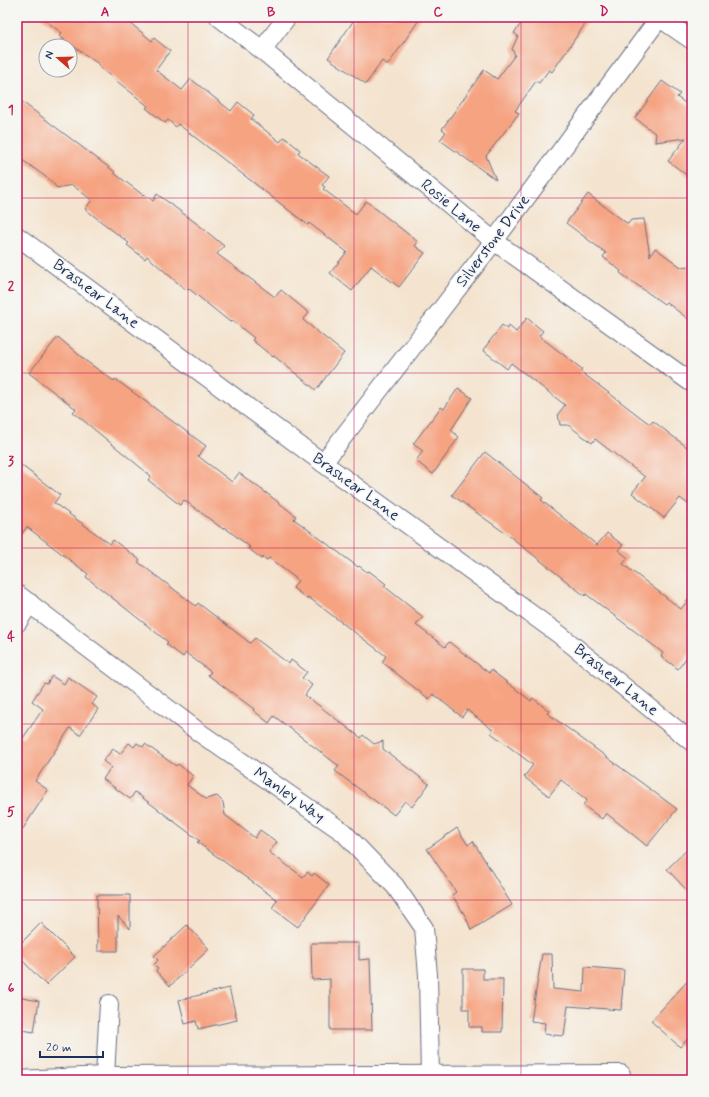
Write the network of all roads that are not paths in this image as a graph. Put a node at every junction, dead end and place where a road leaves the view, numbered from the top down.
1 (219, 17) edge
2 (287, 17) edge
3 (660, 17) edge
4 (692, 40) edge
5 (262, 50) junction
6 (17, 236) edge
7 (494, 241) junction
8 (692, 383) edge
9 (323, 463) junction
10 (23, 599) edge
11 (17, 623) edge
12 (692, 742) edge
13 (109, 1004) dead end
14 (430, 1074) junction
15 (105, 1076) junction
16 (17, 1080) edge
17 (621, 1080) edge

1 - 5 street, Rosie Lane
2 - 5 street
3 - 4 street
3 - 7 street, Silverstone Drive
5 - 7 street, Rosie Lane
6 - 9 street, Brashear Lane
7 - 8 street, Rosie Lane
7 - 9 street, Silverstone Drive
9 - 12 street, Brashear Lane
10 - 11 street
10 - 14 street, Manley Way
13 - 15 street
14 - 15 street
14 - 17 street
15 - 16 street

